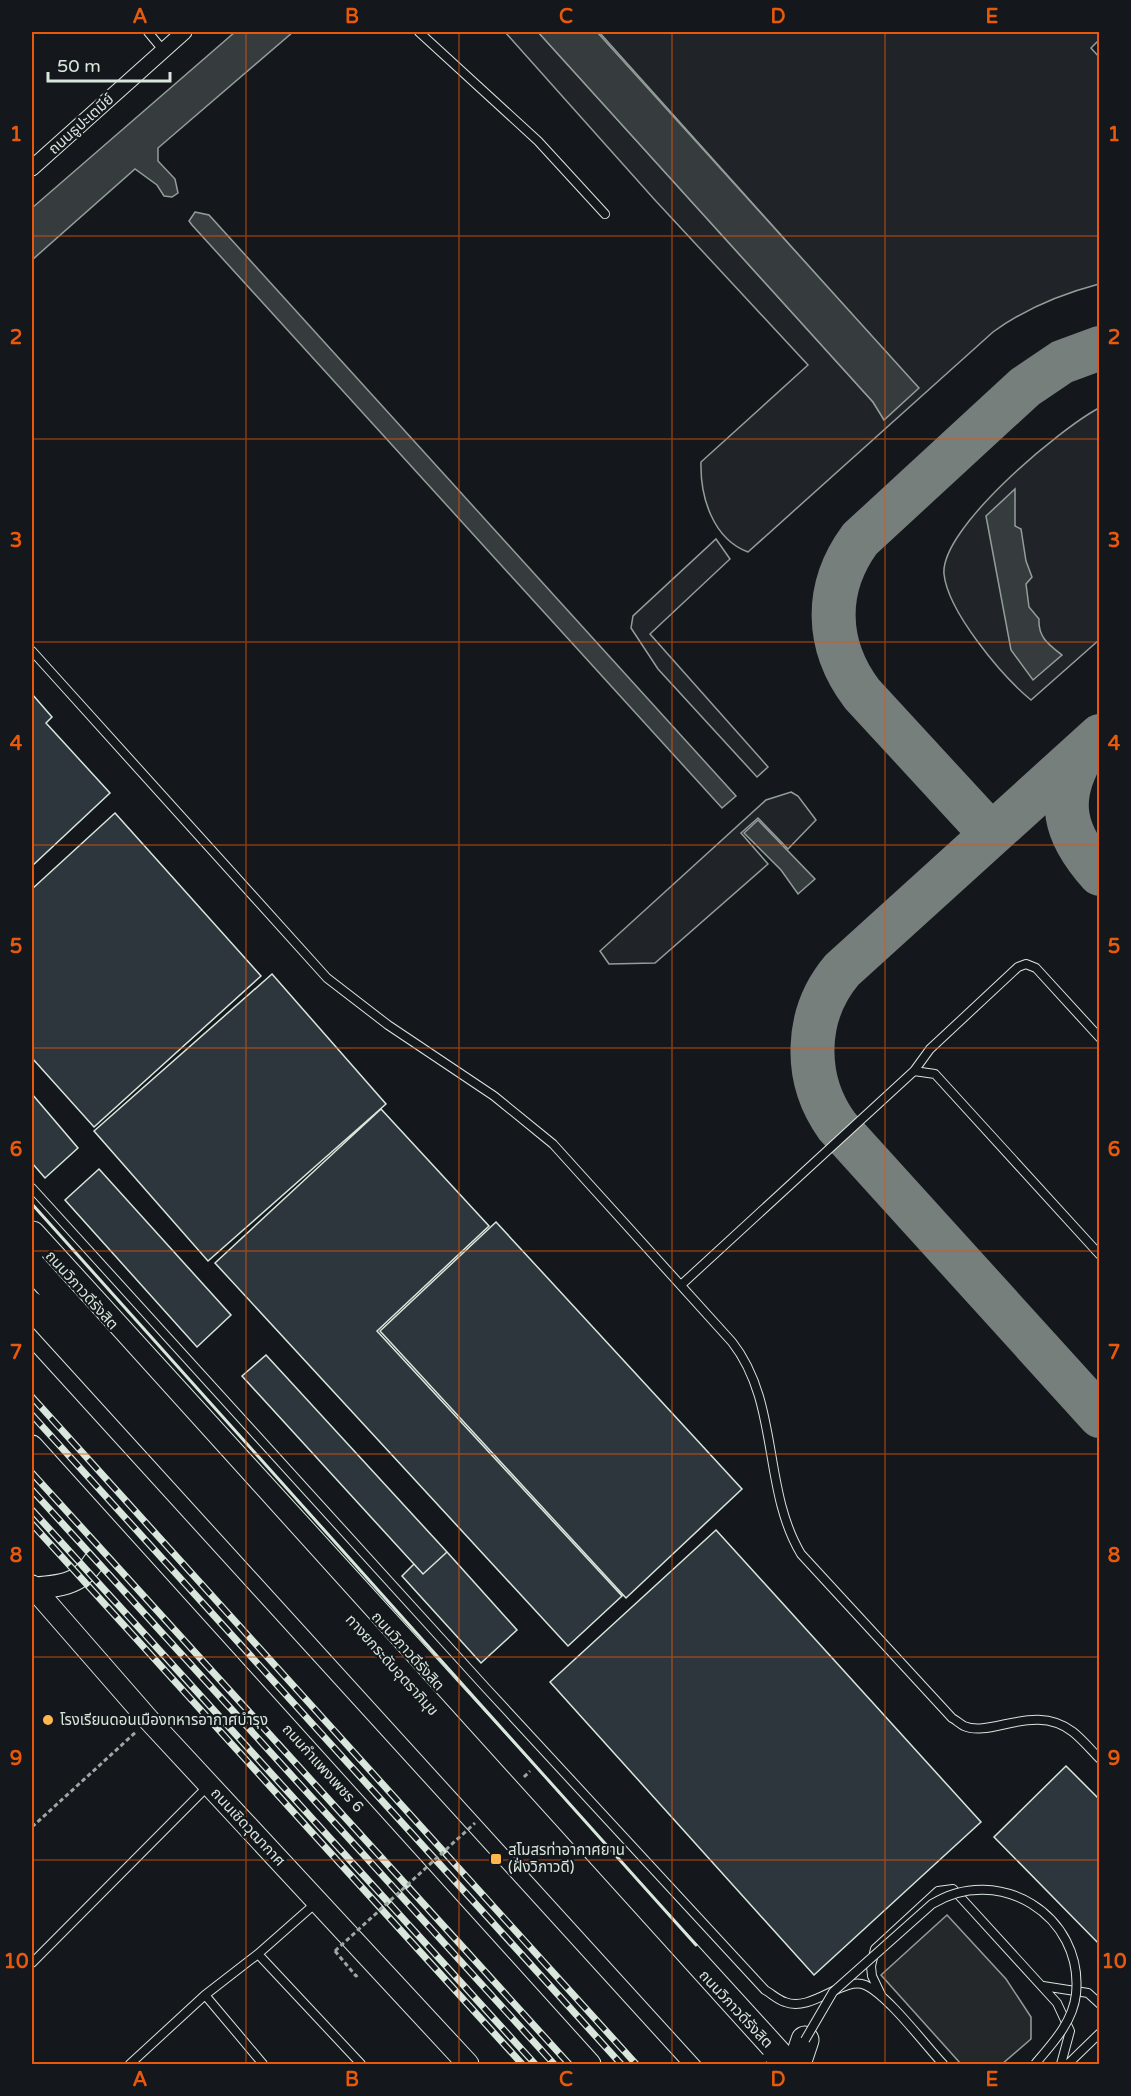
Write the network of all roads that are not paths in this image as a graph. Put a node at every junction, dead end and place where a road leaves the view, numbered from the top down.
1 (148, 32) edge
2 (184, 32) edge
3 (419, 32) edge
4 (163, 50) junction
5 (32, 168) edge
6 (605, 214) dead end
7 (32, 651) edge
8 (1100, 1038) edge
9 (914, 1071) junction
10 (32, 1188) edge
11 (32, 1235) edge
12 (1100, 1255) edge
13 (32, 1266) edge
14 (681, 1285) junction
15 (32, 1306) edge
16 (32, 1330) edge
17 (32, 1446) edge
18 (32, 1474) edge
19 (102, 1548) junction
20 (32, 1587) edge
21 (1100, 1759) edge
22 (209, 1785) junction
23 (311, 1908) junction
24 (258, 1954) junction
25 (32, 1964) edge
26 (1043, 1986) junction
27 (205, 1995) junction
28 (883, 1998) junction
29 (1099, 2001) edge
30 (1100, 2033) edge
31 (1095, 2041) edge
32 (801, 2052) edge
33 (130, 2064) edge
34 (263, 2064) edge
35 (361, 2064) edge
36 (468, 2064) edge
37 (571, 2064) edge
38 (590, 2064) edge
39 (700, 2064) edge
40 (721, 2064) edge
41 (753, 2064) edge
42 (787, 2064) edge
43 (943, 2064) edge
44 (1035, 2064) edge
45 (1061, 2064) edge
46 (1068, 2064) edge

1 - 4 lane
2 - 4 street, ถนนธูปะเตมีย์
3 - 6 lane
4 - 5 street, ถนนธูปะเตมีย์
7 - 14 lane
8 - 9 lane
9 - 12 lane
9 - 14 lane
10 - 28 lane
11 - 42 highway, ถนนวิภาวดีรังสิต
13 - 41 highway, ทางยกระดับอุตราภิมุข, bridge
14 - 21 lane
15 - 40 highway, ทางยกระดับอุตราภิมุข, bridge
16 - 39 highway
17 - 38 main road, ถนนกำแพงเพชร 6
18 - 19 main road, ถนนกำแพงเพชร 6
19 - 20 main road
19 - 37 main road, ถนนกำแพงเพชร 6
20 - 22 main road, ถนนเชิดวุฒากาศ
22 - 23 main road, ถนนเชิดวุฒากาศ
22 - 25 lane
23 - 24 lane
23 - 36 main road, ถนนเชิดวุฒากาศ
24 - 27 lane
24 - 35 lane
26 - 28 lane
26 - 29 lane
26 - 45 lane
27 - 33 lane
27 - 34 lane
28 - 43 lane
30 - 31 lane
31 - 46 lane
32 - 44 lane, bridge

